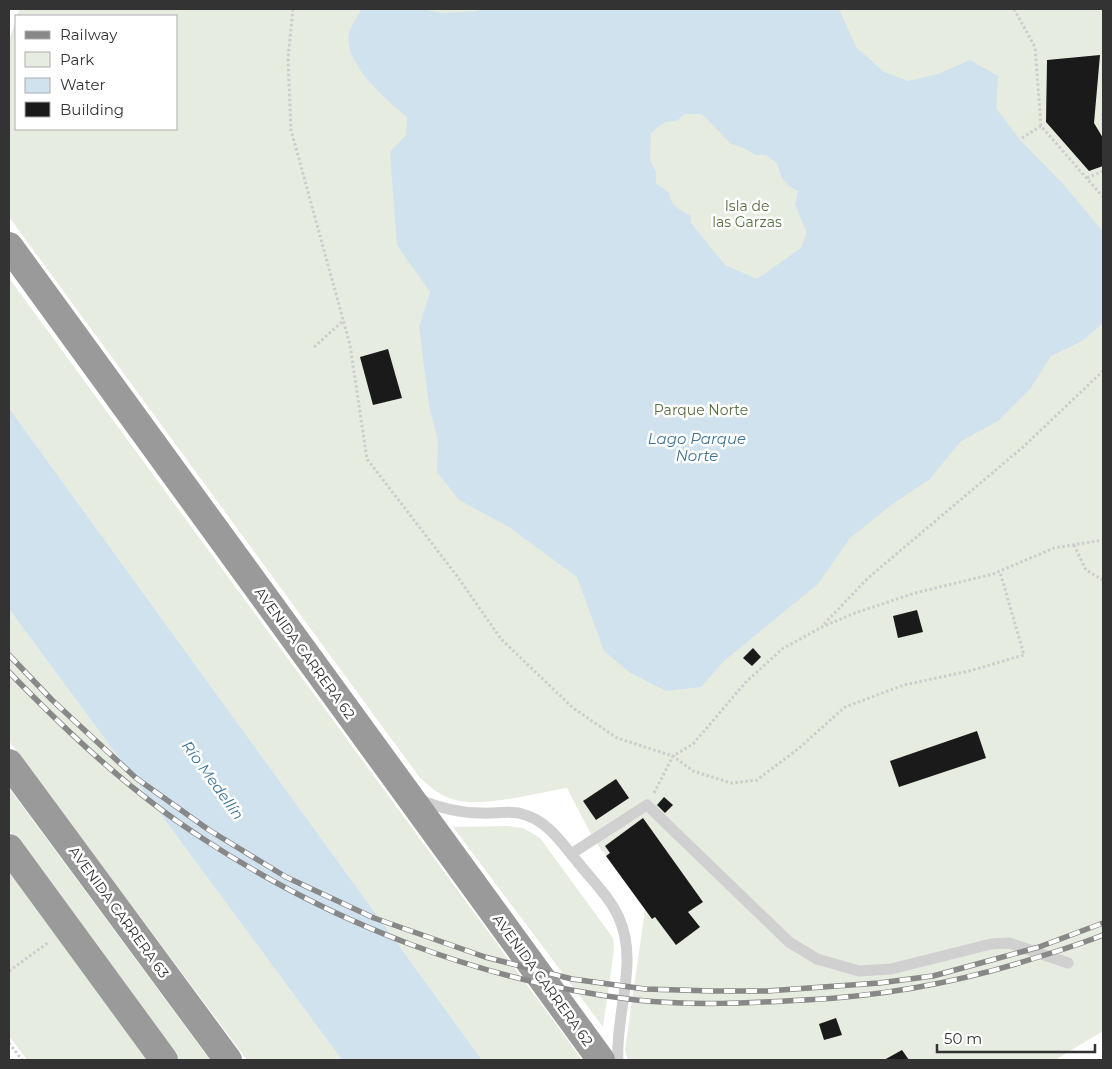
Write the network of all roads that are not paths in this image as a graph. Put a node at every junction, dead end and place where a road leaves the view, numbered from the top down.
1 (9, 246) edge
2 (9, 763) edge
3 (408, 794) junction
4 (9, 848) edge
5 (571, 854) junction
6 (1068, 963) dead end
7 (164, 1060) edge
8 (228, 1060) edge
9 (601, 1060) edge
10 (618, 1060) edge

1 - 3 highway, AVENIDA CARRERA 62
2 - 8 highway, AVENIDA CARRERA 63
3 - 5 lane
3 - 9 highway, AVENIDA CARRERA 62
4 - 7 highway
5 - 6 lane
5 - 10 lane

